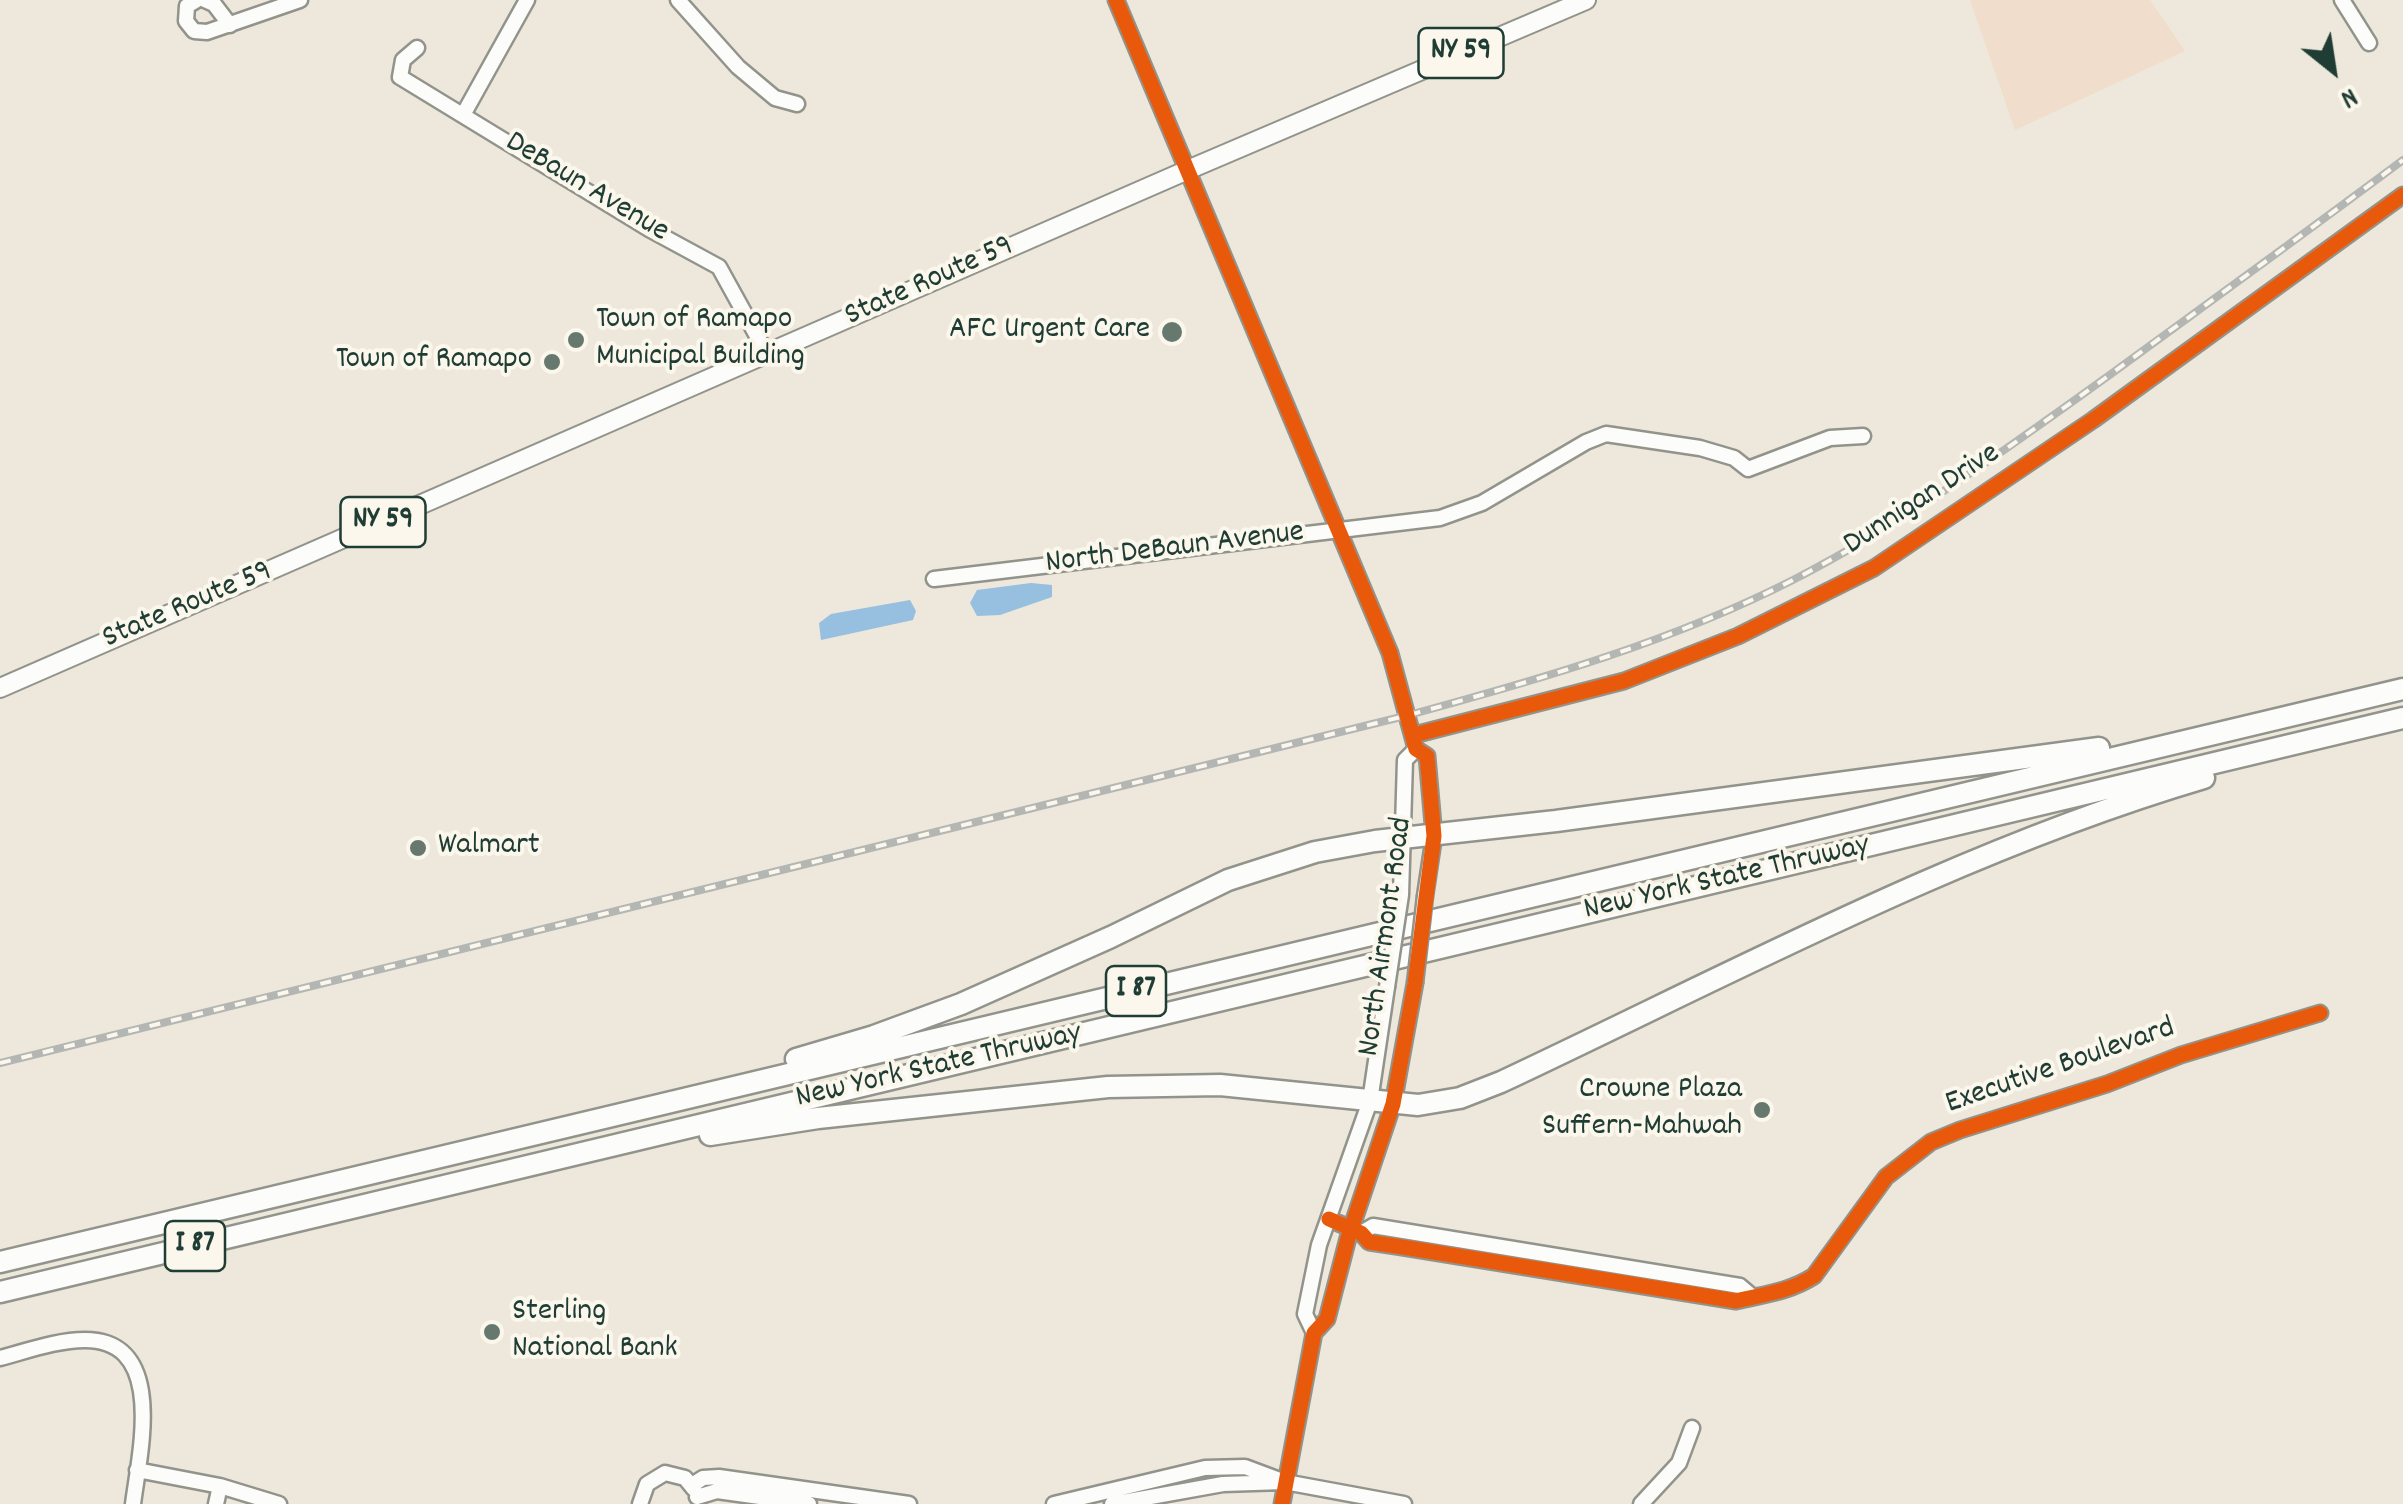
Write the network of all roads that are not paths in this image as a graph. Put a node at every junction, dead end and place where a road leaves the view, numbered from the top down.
1 (197, 0) edge
2 (205, 0) edge
3 (300, 0) edge
4 (678, 0) edge
5 (1116, 0) edge
6 (1586, 0) edge
7 (2342, 0) edge
8 (523, 2) edge
9 (230, 26) junction
10 (2369, 44) dead end
11 (417, 48) dead end
12 (797, 104) dead end
13 (463, 115) junction
14 (1190, 169) junction
15 (2403, 195) edge
16 (767, 354) junction
17 (1864, 436) dead end
18 (1339, 530) junction
19 (934, 580) dead end
20 (0, 688) edge
21 (2403, 688) edge
22 (2403, 719) edge
23 (2272, 720) junction
24 (1415, 742) junction
25 (1434, 836) junction
26 (1404, 839) junction
27 (2320, 1013) dead end
28 (1370, 1100) junction
29 (1392, 1104) junction
30 (516, 1140) junction
31 (522, 1168) junction
32 (1329, 1219) junction
33 (1356, 1231) junction
34 (0, 1262) edge
35 (0, 1292) edge
36 (1314, 1333) junction
37 (0, 1358) edge
38 (1692, 1428) dead end
39 (138, 1470) junction
40 (1285, 1482) junction
41 (220, 1486) junction
42 (695, 1495) edge
43 (822, 1498) edge
44 (1114, 1499) edge
45 (133, 1504) edge
46 (216, 1504) edge
47 (279, 1504) edge
48 (640, 1504) edge
49 (809, 1504) edge
50 (909, 1504) edge
51 (1054, 1504) edge
52 (1282, 1504) edge
53 (1404, 1504) edge
54 (1641, 1504) edge

1 - 9 street
2 - 9 street
3 - 9 street
4 - 12 street
5 - 14 street, North Airmont Road
6 - 14 main road, State Route 59 / NY 59
7 - 10 street
8 - 13 street
11 - 13 street, DeBaun Avenue
13 - 16 street, DeBaun Avenue
14 - 16 main road, State Route 59 / NY 59
14 - 18 street, North Airmont Road
15 - 24 street, Dunnigan Drive
16 - 20 main road, State Route 59 / NY 59
17 - 18 street, North DeBaun Avenue
18 - 19 street, North DeBaun Avenue
18 - 24 street, North Airmont Road
21 - 23 highway, New York State Thruway / I 87
22 - 29 highway
22 - 31 highway, New York State Thruway / I 87
23 - 25 highway
23 - 30 highway, New York State Thruway / I 87
24 - 25 street, North Airmont Road
24 - 26 street, North Airmont Road
25 - 26 highway
25 - 29 street, North Airmont Road, bridge
26 - 28 street, North Airmont Road, bridge
26 - 30 highway
27 - 33 street, Executive Boulevard
28 - 29 highway
28 - 31 highway
28 - 32 street, North Airmont Road
29 - 33 street, North Airmont Road
30 - 34 highway, New York State Thruway / I 87
31 - 35 highway, New York State Thruway / I 87
32 - 33 street, Executive Boulevard
32 - 36 street, North Airmont Road
33 - 36 street, North Airmont Road
36 - 40 street, North Airmont Road
37 - 39 street
38 - 54 street
39 - 41 street
39 - 45 street
40 - 44 street
40 - 52 street, North Airmont Road
40 - 53 street
41 - 46 street
41 - 47 street
42 - 43 street
42 - 48 street
42 - 49 street
43 - 50 street
44 - 51 street

